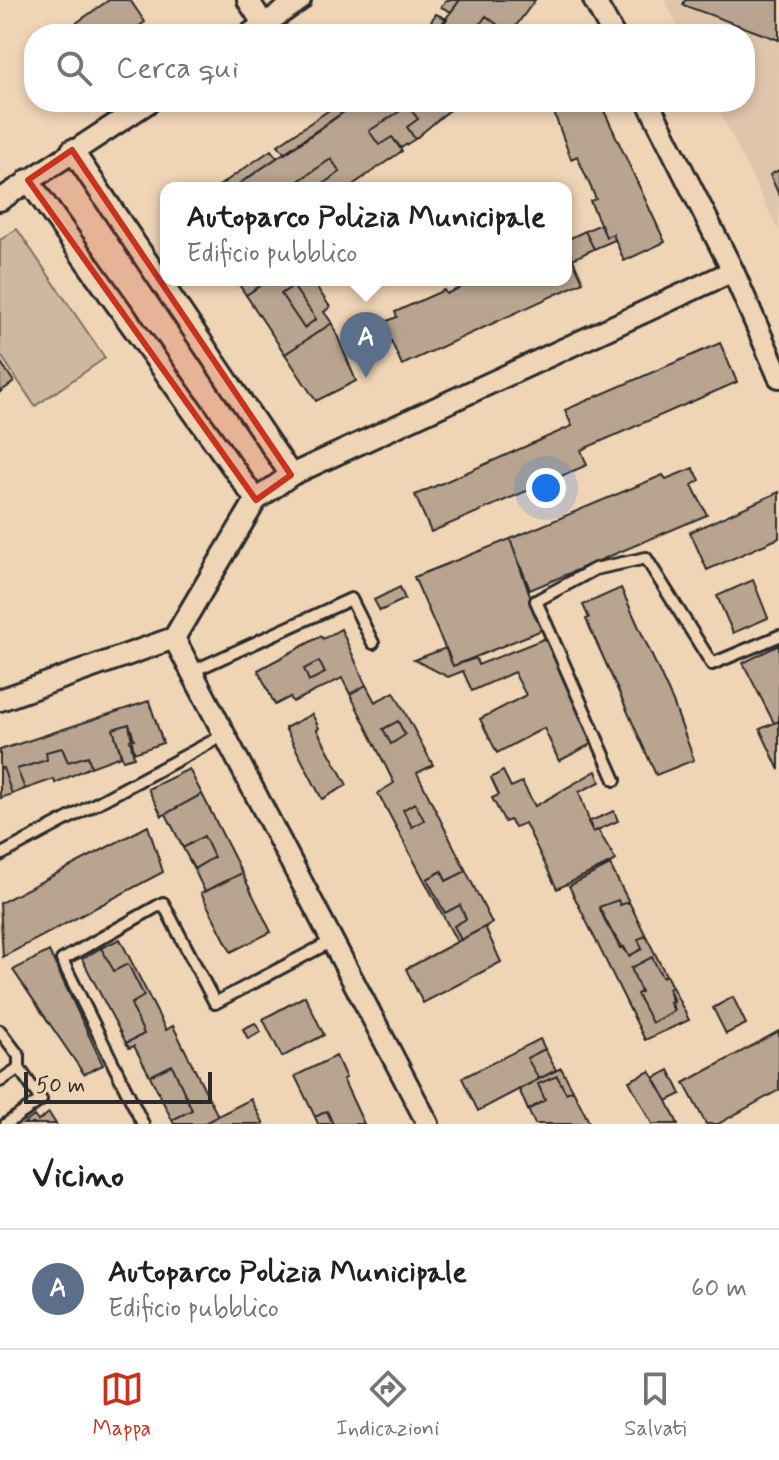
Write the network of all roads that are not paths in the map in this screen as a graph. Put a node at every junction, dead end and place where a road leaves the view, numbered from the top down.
1 (248, 0) edge
2 (300, 0) edge
3 (594, 0) edge
4 (255, 24) edge
5 (266, 24) edge
6 (607, 24) edge
7 (133, 112) edge
8 (653, 112) edge
9 (72, 150) junction
10 (28, 180) junction
11 (0, 200) edge
12 (733, 271) junction
13 (160, 281) edge
14 (164, 286) edge
15 (779, 377) edge
16 (291, 475) junction
17 (256, 500) junction
18 (779, 636) edge
19 (174, 638) junction
20 (373, 643) dead end
21 (191, 672) junction
22 (0, 700) edge
23 (224, 735) junction
24 (615, 780) dead end
25 (0, 855) edge
26 (332, 941) junction
27 (0, 1031) edge
28 (19, 1068) junction
29 (0, 1081) edge
30 (6, 1124) edge
31 (143, 1124) edge
32 (428, 1124) edge

1 - 4 street
2 - 5 street
3 - 6 street
7 - 9 street
8 - 12 street
9 - 10 street
9 - 13 street
10 - 11 street
10 - 17 street
12 - 15 street
12 - 16 street
14 - 16 street
16 - 17 street
17 - 19 street
18 - 24 lane
19 - 21 street
19 - 22 street
20 - 21 lane
21 - 23 street
23 - 25 lane
23 - 26 street
26 - 31 lane
26 - 32 street
27 - 28 lane
28 - 29 lane
28 - 30 lane

